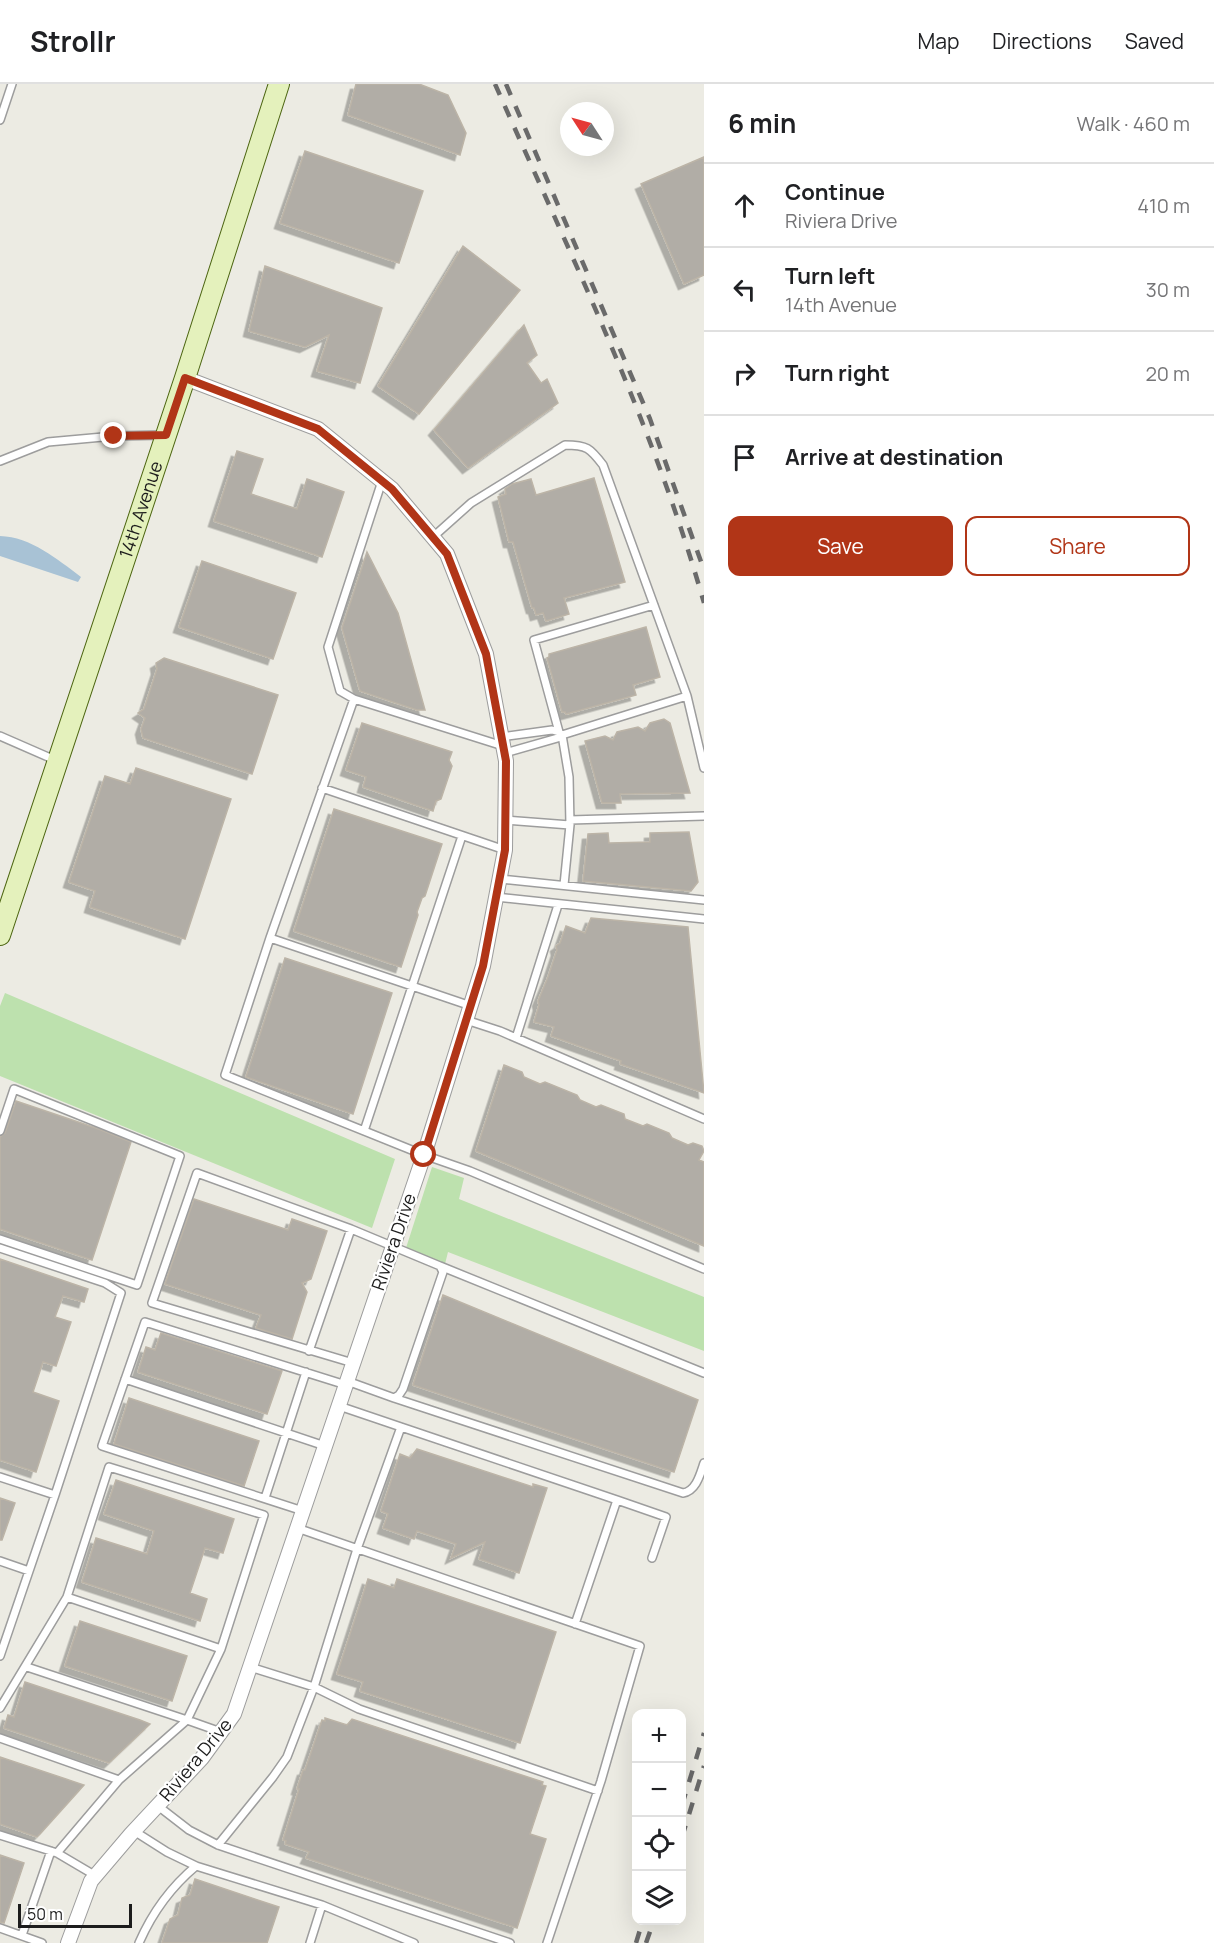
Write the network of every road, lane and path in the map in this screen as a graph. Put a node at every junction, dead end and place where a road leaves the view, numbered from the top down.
1 (12, 84) edge
2 (279, 84) edge
3 (1, 111) edge
4 (0, 120) edge
5 (185, 378) junction
6 (166, 435) junction
7 (0, 461) edge
8 (382, 481) junction
9 (433, 537) junction
10 (654, 605) junction
11 (687, 696) junction
12 (354, 699) junction
13 (561, 735) junction
14 (0, 736) edge
15 (503, 745) junction
16 (58, 761) junction
17 (704, 768) edge
18 (322, 788) junction
19 (704, 816) edge
20 (505, 820) junction
21 (570, 822) junction
22 (462, 836) junction
23 (505, 850) junction
24 (500, 879) junction
25 (564, 885) junction
26 (496, 897) junction
27 (704, 900) edge
28 (558, 905) junction
29 (704, 919) edge
30 (0, 935) edge
31 (270, 938) junction
32 (413, 986) junction
33 (471, 1006) junction
34 (466, 1020) junction
35 (516, 1038) junction
36 (704, 1119) edge
37 (0, 1131) edge
38 (364, 1131) junction
39 (424, 1155) junction
40 (351, 1229) junction
41 (0, 1239) edge
42 (393, 1247) junction
43 (0, 1248) edge
44 (440, 1266) junction
45 (704, 1269) edge
46 (309, 1351) junction
47 (353, 1363) junction
48 (306, 1372) junction
49 (704, 1373) edge
50 (125, 1379) junction
51 (347, 1383) junction
52 (393, 1398) junction
53 (339, 1406) junction
54 (401, 1427) junction
55 (287, 1433) junction
56 (325, 1446) junction
57 (704, 1463) edge
58 (0, 1477) edge
59 (56, 1495) junction
60 (265, 1498) junction
61 (617, 1500) junction
62 (303, 1510) junction
63 (297, 1528) junction
64 (357, 1549) junction
65 (651, 1558) dead end
66 (0, 1561) edge
67 (29, 1571) junction
68 (67, 1597) junction
69 (575, 1624) junction
70 (2, 1640) edge
71 (221, 1649) junction
72 (0, 1656) edge
73 (27, 1667) junction
74 (250, 1667) junction
75 (314, 1688) junction
76 (0, 1708) edge
77 (187, 1720) junction
78 (221, 1732) junction
79 (0, 1738) edge
80 (119, 1780) junction
81 (598, 1791) junction
82 (158, 1806) junction
83 (134, 1831) junction
84 (0, 1835) edge
85 (218, 1845) junction
86 (54, 1852) junction
87 (196, 1866) junction
88 (96, 1876) junction
89 (322, 1905) junction
90 (0, 1928) edge
91 (22, 1935) junction
92 (42, 1943) edge
93 (68, 1943) edge
94 (139, 1943) edge
95 (310, 1943) edge
96 (414, 1943) edge
97 (510, 1943) edge
98 (547, 1943) edge

1 - 3 lane
2 - 5 main road, 14th Avenue
3 - 4 lane
5 - 6 main road, 14th Avenue
5 - 8 street, Riviera Drive
6 - 7 lane
6 - 16 main road, 14th Avenue
8 - 9 street, Riviera Drive
8 - 12 lane
9 - 10 lane
9 - 15 street, Riviera Drive
10 - 11 lane
10 - 13 lane
11 - 13 lane
11 - 17 lane
12 - 15 lane
12 - 18 lane
13 - 15 lane
13 - 15 lane
13 - 21 lane
14 - 16 lane
15 - 20 street, Riviera Drive
16 - 30 main road, 14th Avenue
18 - 22 lane
18 - 31 lane
19 - 21 lane
20 - 21 lane
20 - 23 street, Riviera Drive
21 - 25 lane
22 - 23 lane
22 - 32 lane
23 - 24 street, Riviera Drive
24 - 25 lane
24 - 26 street, Riviera Drive
25 - 27 lane
26 - 28 lane
26 - 33 street, Riviera Drive
28 - 29 lane
28 - 35 lane
31 - 32 lane
31 - 38 lane
32 - 33 lane
32 - 38 lane
33 - 34 street, Riviera Drive
34 - 35 lane
34 - 39 street, Riviera Drive
35 - 36 lane
37 - 41 lane
38 - 39 lane
39 - 42 street, Riviera Drive
39 - 45 lane
40 - 42 lane
40 - 46 lane
40 - 46 lane
42 - 44 lane
42 - 47 street, Riviera Drive
43 - 59 lane
44 - 49 lane
44 - 52 lane
46 - 47 lane
47 - 51 street, Riviera Drive
48 - 50 lane
48 - 51 lane
48 - 55 lane
50 - 55 lane
50 - 60 lane
51 - 52 lane
51 - 53 street, Riviera Drive
52 - 57 lane
53 - 54 lane
53 - 56 street, Riviera Drive
54 - 61 lane
54 - 64 lane
55 - 56 lane
55 - 60 lane
56 - 62 street, Riviera Drive
58 - 59 lane
59 - 67 lane
60 - 62 lane
61 - 65 lane
61 - 69 lane
62 - 63 street, Riviera Drive
63 - 64 lane
63 - 74 street, Riviera Drive
64 - 69 lane
64 - 75 lane
66 - 67 lane
67 - 70 lane
68 - 71 lane
68 - 71 lane
68 - 73 lane
69 - 81 lane
70 - 72 lane
71 - 77 lane
73 - 76 lane
73 - 77 lane
74 - 75 lane
74 - 78 street, Riviera Drive
75 - 81 lane
75 - 85 lane
77 - 78 lane
77 - 80 lane
78 - 82 street, Riviera Drive
79 - 80 lane
80 - 86 lane
81 - 98 lane
82 - 83 street, Riviera Drive
82 - 85 lane
83 - 87 lane
83 - 88 street, Riviera Drive
84 - 86 lane
85 - 97 lane
86 - 88 lane
86 - 91 lane
87 - 89 lane
87 - 94 lane
88 - 93 street, Riviera Drive
89 - 95 lane
89 - 96 lane
90 - 91 lane
91 - 92 lane

